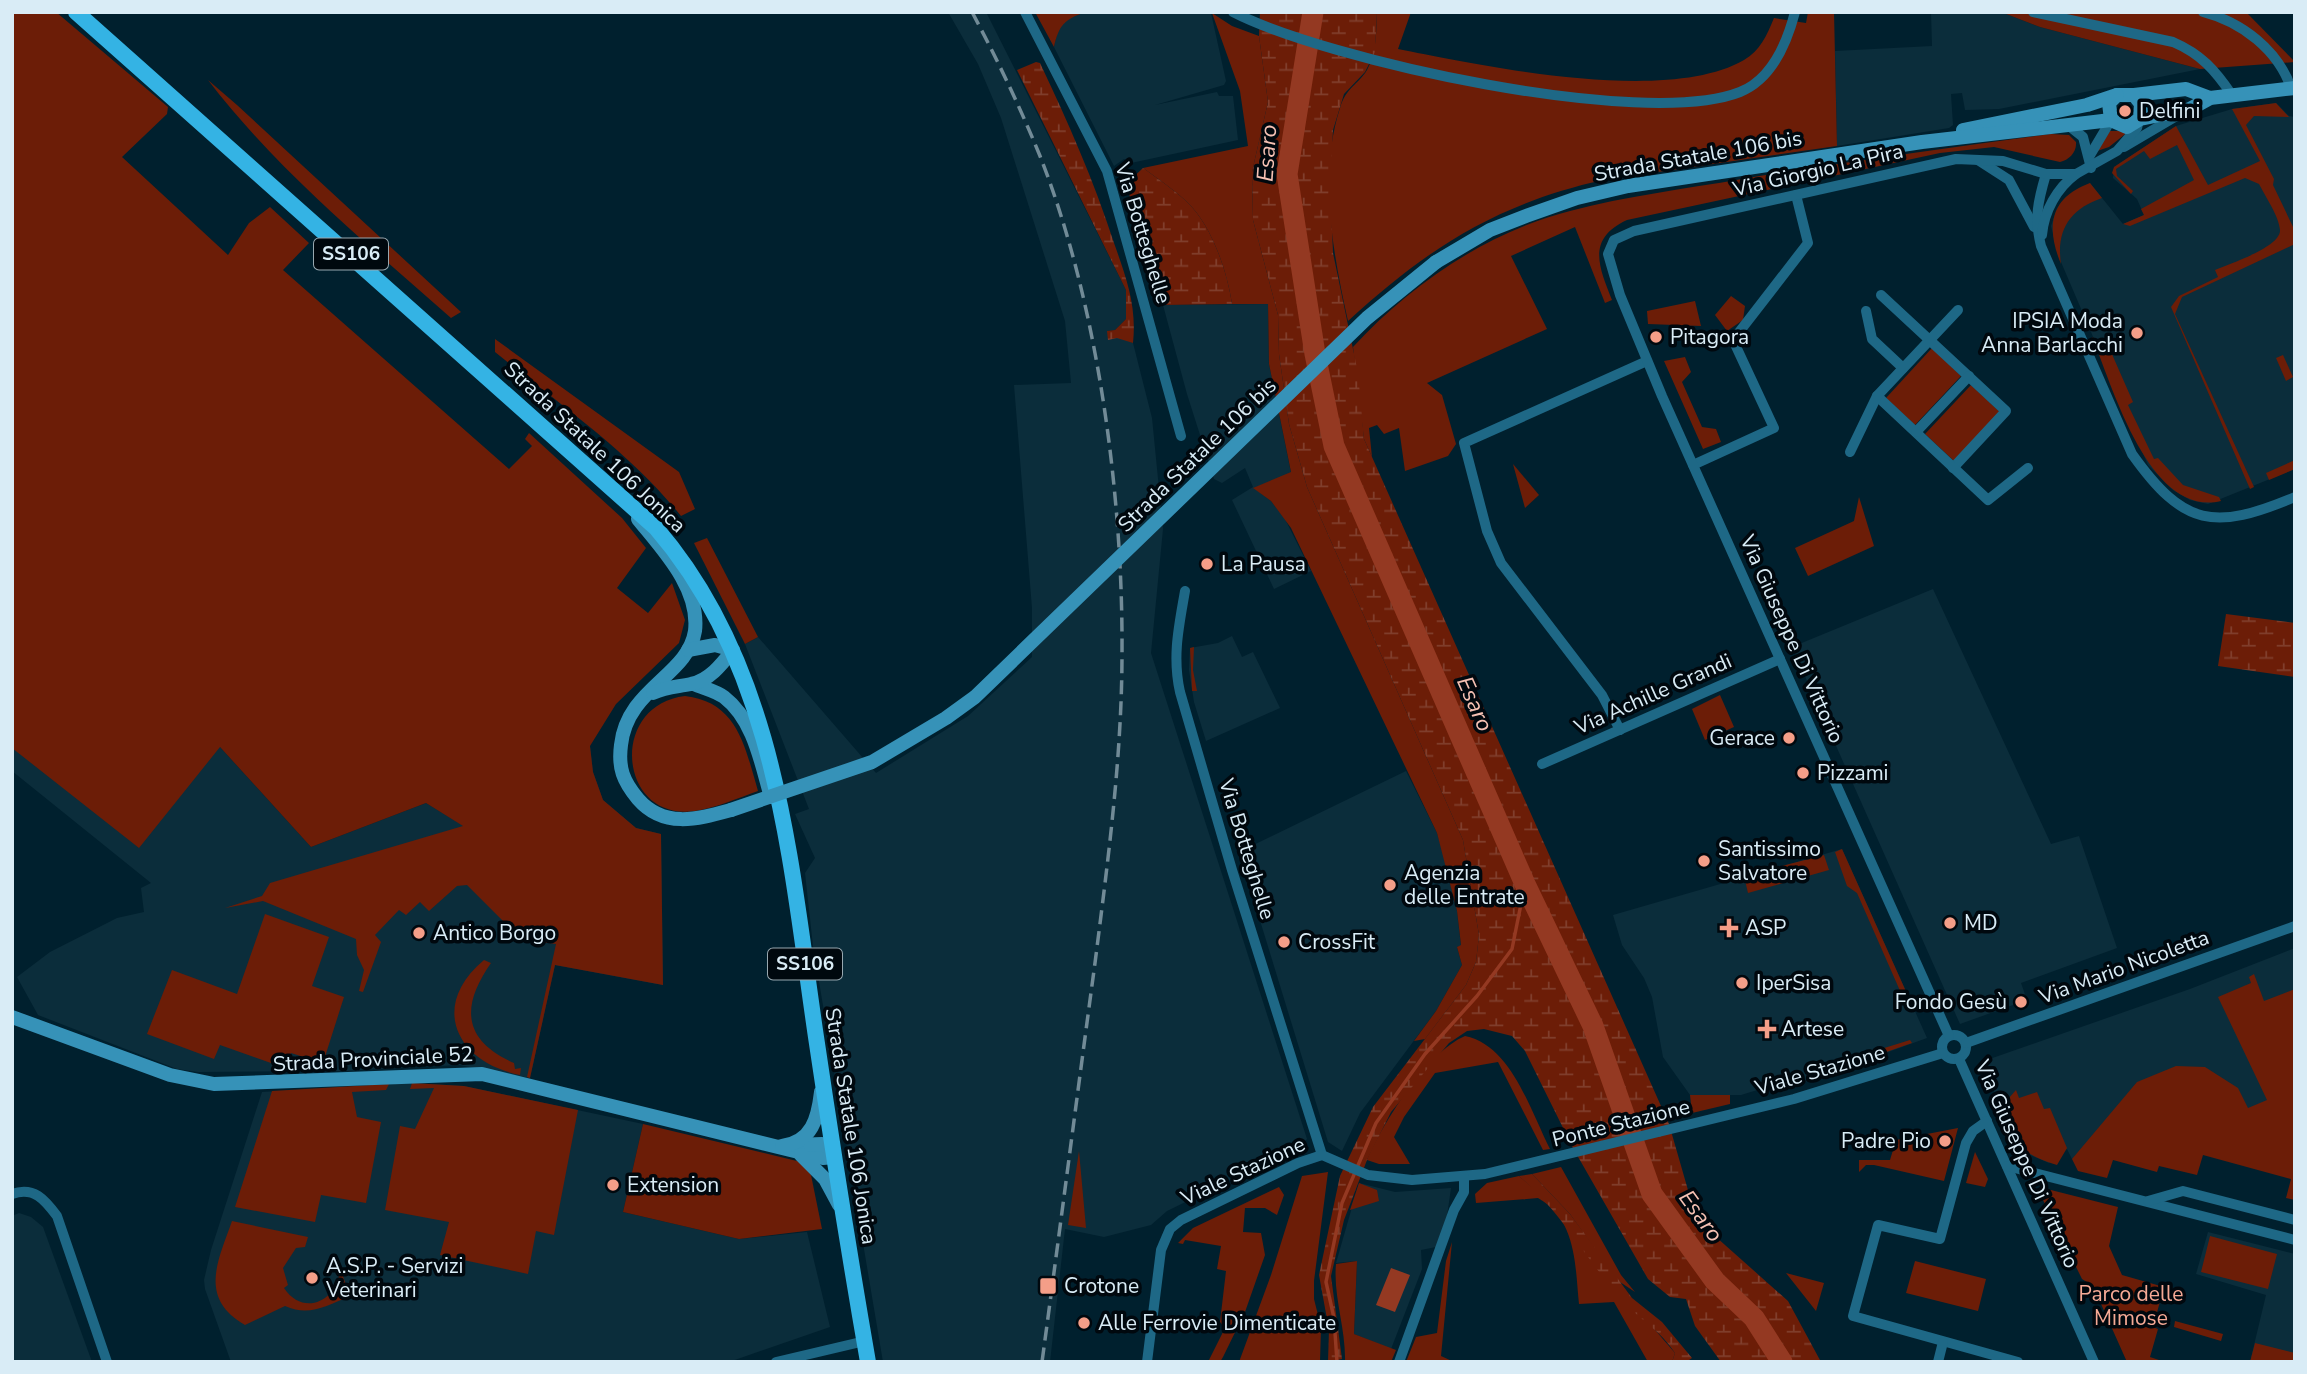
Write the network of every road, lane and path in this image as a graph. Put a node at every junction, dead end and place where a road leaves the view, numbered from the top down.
1 (76, 12) edge
2 (1025, 12) edge
3 (1233, 12) edge
4 (1795, 12) edge
5 (2033, 12) edge
6 (2203, 12) edge
7 (2293, 88) edge
8 (2232, 94) junction
9 (2117, 95) junction
10 (2134, 95) junction
11 (2210, 98) junction
12 (2190, 109) junction
13 (2111, 120) junction
14 (2139, 120) junction
15 (2067, 124) junction
16 (1922, 142) junction
17 (2117, 151) junction
18 (1975, 158) junction
19 (2090, 163) junction
20 (2046, 174) junction
21 (2076, 174) junction
22 (1796, 195) junction
23 (2041, 246) junction
24 (1608, 254) joint
25 (1881, 295) dead end
26 (1958, 310) dead end
27 (1866, 311) dead end
28 (1930, 340) junction
29 (1647, 361) junction
30 (1903, 368) junction
31 (1969, 376) junction
32 (1877, 396) junction
33 (1916, 432) junction
34 (1181, 436) dead end
35 (1850, 452) dead end
36 (1693, 465) junction
37 (1953, 468) junction
38 (2028, 468) dead end
39 (2295, 497) edge
40 (622, 499) junction
41 (1185, 591) dead end
42 (688, 650) junction
43 (733, 650) junction
44 (1780, 659) junction
45 (694, 684) junction
46 (640, 699) junction
47 (1620, 730) junction
48 (1542, 764) dead end
49 (785, 837) junction
50 (2295, 926) edge
51 (12, 1017) edge
52 (1950, 1036) junction
53 (1966, 1043) junction
54 (1943, 1053) junction
55 (1959, 1059) junction
56 (822, 1080) junction
57 (1707, 1121) joint
58 (1987, 1121) junction
59 (780, 1147) junction
60 (833, 1153) junction
61 (1322, 1155) junction
62 (2007, 1166) junction
63 (1464, 1177) junction
64 (12, 1194) edge
65 (2148, 1201) junction
66 (841, 1209) junction
67 (2295, 1220) edge
68 (2295, 1240) edge
69 (865, 1341) junction
70 (1943, 1342) junction
71 (107, 1362) edge
72 (776, 1362) edge
73 (868, 1362) edge
74 (1147, 1362) edge
75 (1399, 1362) edge
76 (1938, 1362) edge
77 (2018, 1362) edge
78 (2094, 1362) edge

1 - 40 main road, Strada Statale 106 Jonica / SS106
2 - 34 street, Via Botteghelle
3 - 4 street
5 - 8 street
6 - 7 street
7 - 8 main road
8 - 11 main road
9 - 10 main road
9 - 13 main road
9 - 16 main road
10 - 11 main road
10 - 14 main road
11 - 12 main road
12 - 14 main road
12 - 17 street, Via Giorgio La Pira
13 - 14 main road
13 - 15 main road
13 - 19 street
14 - 17 street
15 - 16 main road
15 - 19 street
16 - 46 main road, Strada Statale 106 bis, bridge
17 - 19 street, Via Giorgio La Pira
18 - 20 street, Via Giorgio La Pira
18 - 22 street, Via Giorgio La Pira
18 - 23 street
19 - 21 street, Via Giorgio La Pira
20 - 21 street, Via Giorgio La Pira
20 - 23 street
21 - 23 street
22 - 24 street, Via Giorgio La Pira
22 - 36 street
23 - 39 street
24 - 29 street, Via Giuseppe Di Vittorio
25 - 28 street
26 - 28 street
27 - 30 street
28 - 30 street
28 - 31 street
29 - 36 street, Via Giuseppe Di Vittorio
29 - 47 street
30 - 32 street
31 - 33 street
31 - 37 street
32 - 33 street
32 - 35 street
33 - 37 street
36 - 44 street, Via Giuseppe Di Vittorio
37 - 38 street
40 - 42 main road
40 - 43 main road, Strada Statale 106 Jonica / SS106
41 - 61 street, Via Botteghelle
42 - 43 main road
42 - 46 main road, Strada Statale 106 bis
43 - 45 main road
43 - 49 main road, Strada Statale 106 Jonica / SS106
44 - 47 street, Via Achille Grandi
44 - 52 street, Via Giuseppe Di Vittorio
45 - 46 main road
45 - 49 main road
47 - 48 street, Via Achille Grandi
49 - 56 main road, Strada Statale 106 Jonica / SS106
50 - 53 street, Via Mario Nicoletta
51 - 59 main road, Strada Provinciale 52
52 - 53 street
52 - 54 street
53 - 55 street
54 - 55 street
54 - 57 street, Viale Stazione
55 - 58 street, Via Giuseppe Di Vittorio
56 - 59 main road
56 - 60 main road, Strada Statale 106 Jonica / SS106
57 - 63 street, Ponte Stazione
58 - 62 street, Via Giuseppe Di Vittorio
58 - 70 street
59 - 60 main road
59 - 66 main road
60 - 66 main road, Strada Statale 106 Jonica / SS106
61 - 63 street, Viale Stazione
61 - 74 street, Viale Stazione
62 - 65 street
62 - 78 street, Via Giuseppe Di Vittorio
63 - 75 street
64 - 71 street
65 - 67 street
65 - 68 street
66 - 69 main road, Strada Statale 106 Jonica / SS106
69 - 72 street
69 - 73 main road, Strada Statale 106 Jonica / SS106
70 - 76 street
70 - 77 street

